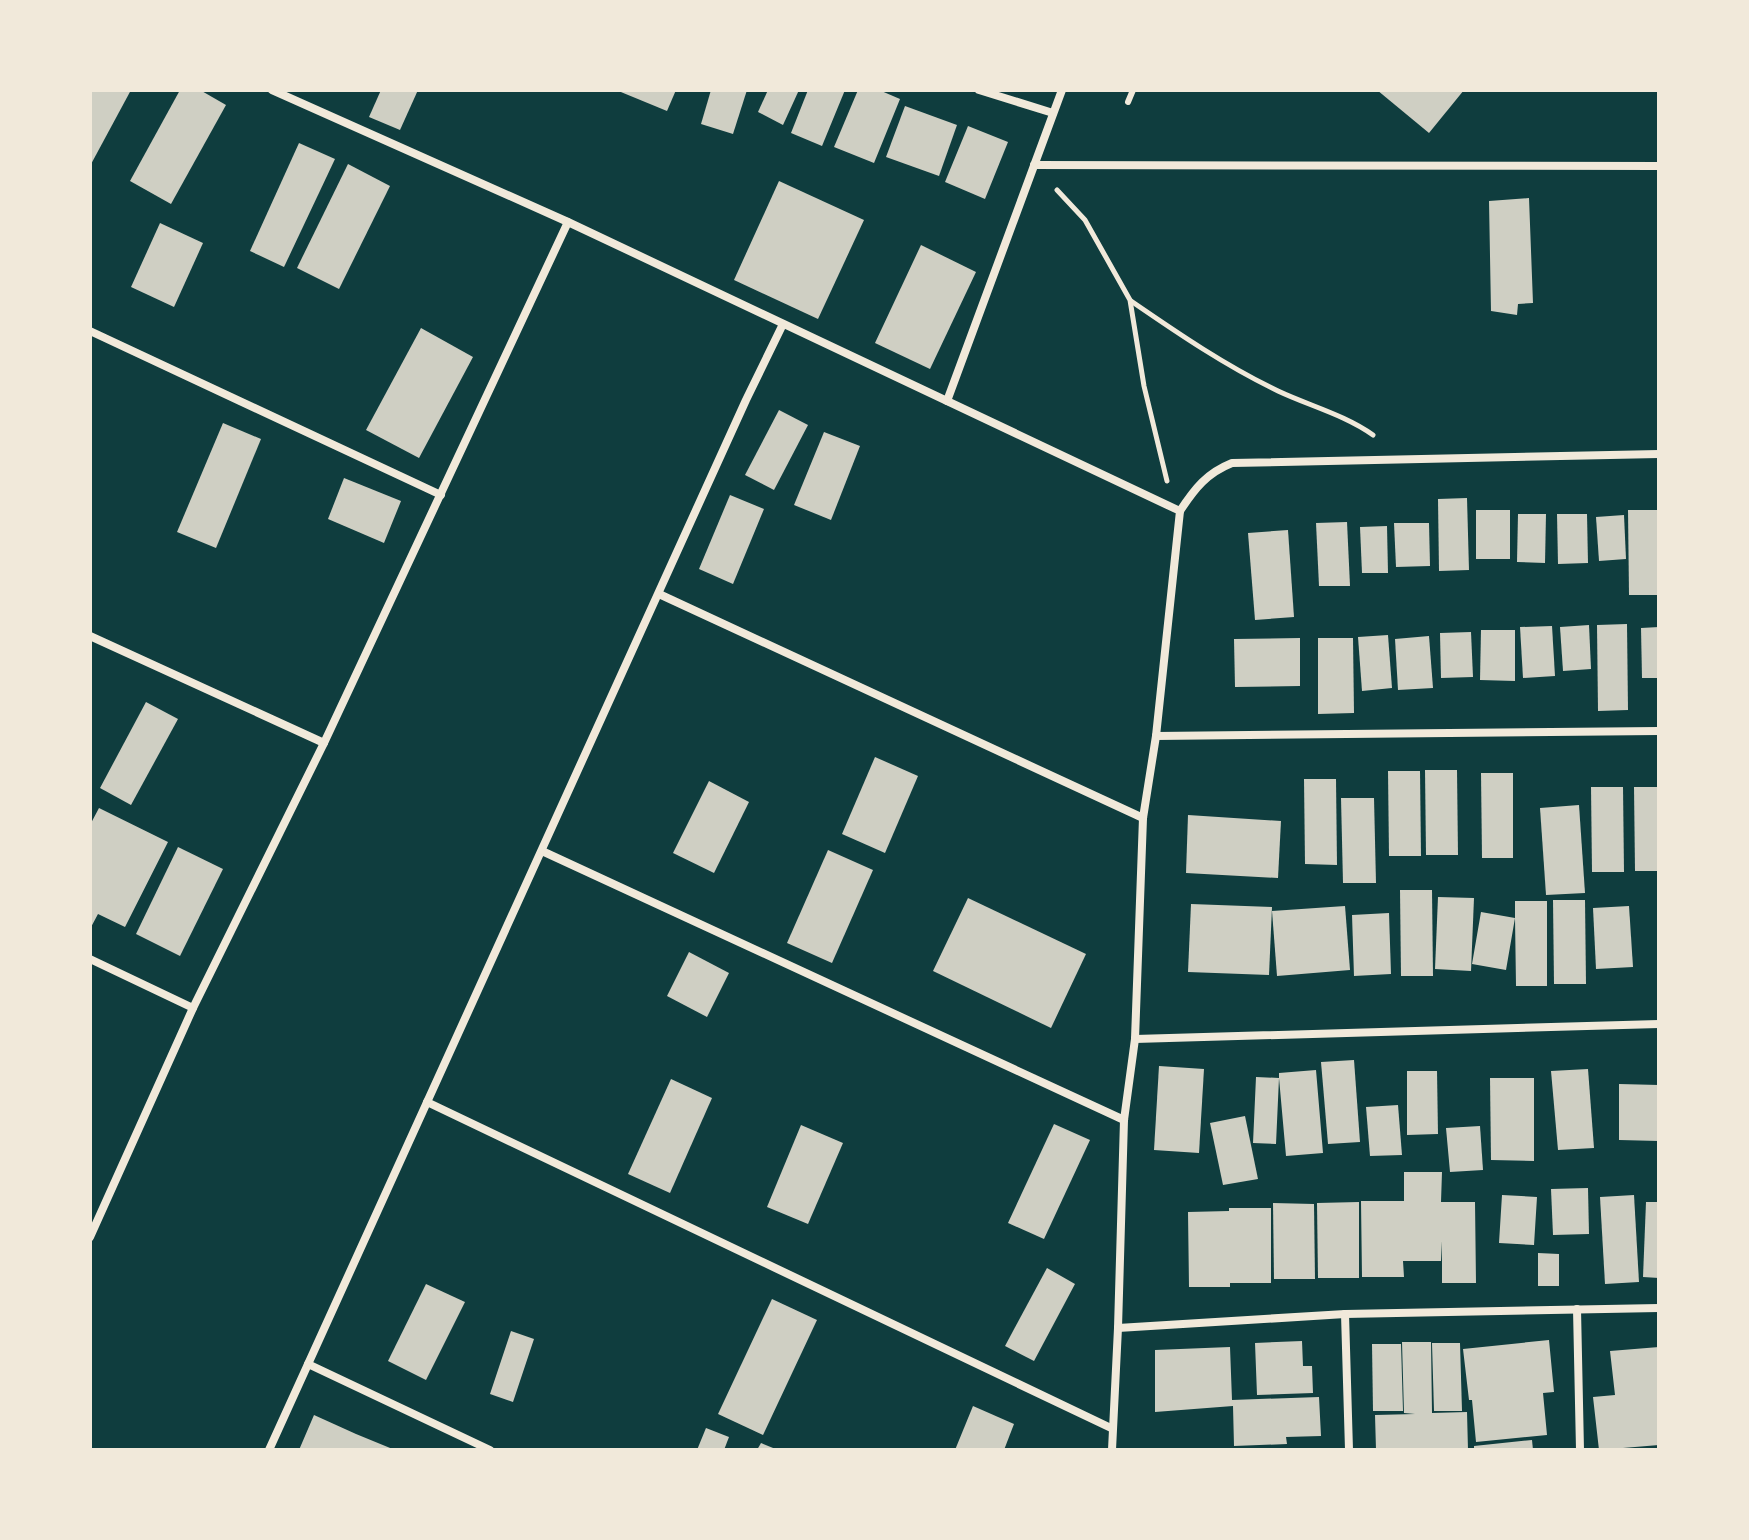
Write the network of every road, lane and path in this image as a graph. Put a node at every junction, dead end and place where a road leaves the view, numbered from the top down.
1 (272, 90) edge
2 (979, 90) edge
3 (1062, 90) edge
4 (1133, 90) edge
5 (1128, 102) dead end
6 (1053, 113) junction
7 (1034, 165) junction
8 (1659, 166) edge
9 (568, 222) junction
10 (1130, 300) junction
11 (783, 324) junction
12 (90, 331) edge
13 (947, 401) junction
14 (1659, 454) edge
15 (1411, 461) junction
16 (441, 495) junction
17 (1180, 511) junction
18 (659, 594) junction
19 (90, 636) edge
20 (1659, 731) edge
21 (1156, 736) junction
22 (324, 743) junction
23 (1143, 818) junction
24 (542, 851) junction
25 (90, 959) edge
26 (193, 1008) junction
27 (1659, 1024) edge
28 (1135, 1039) junction
29 (427, 1102) junction
30 (1124, 1120) junction
31 (90, 1237) edge
32 (1659, 1308) edge
33 (1577, 1309) junction
34 (1345, 1314) junction
35 (1118, 1328) junction
36 (308, 1364) junction
37 (1111, 1428) junction
38 (269, 1450) edge
39 (490, 1450) edge
40 (1112, 1450) edge
41 (1349, 1450) edge
42 (1580, 1450) edge

1 - 9 street
2 - 6 street
3 - 6 street
4 - 5 lane
6 - 7 street
7 - 8 street
7 - 10 path
7 - 13 street
9 - 11 street
9 - 16 street
10 - 15 path
10 - 17 path
11 - 13 street
11 - 18 street
12 - 16 street
13 - 17 street
14 - 15 street
15 - 17 street
16 - 22 street
17 - 21 street
18 - 23 street
18 - 24 street
19 - 22 street
20 - 21 street
21 - 23 street
22 - 26 street
23 - 28 street
24 - 29 street
24 - 30 street
25 - 26 street
26 - 31 street
27 - 28 street
28 - 30 street
29 - 36 street
29 - 37 street
30 - 35 street
32 - 33 street
33 - 34 street
33 - 42 street
34 - 35 street
34 - 41 street
35 - 37 street
36 - 38 street
36 - 39 street
37 - 40 street

